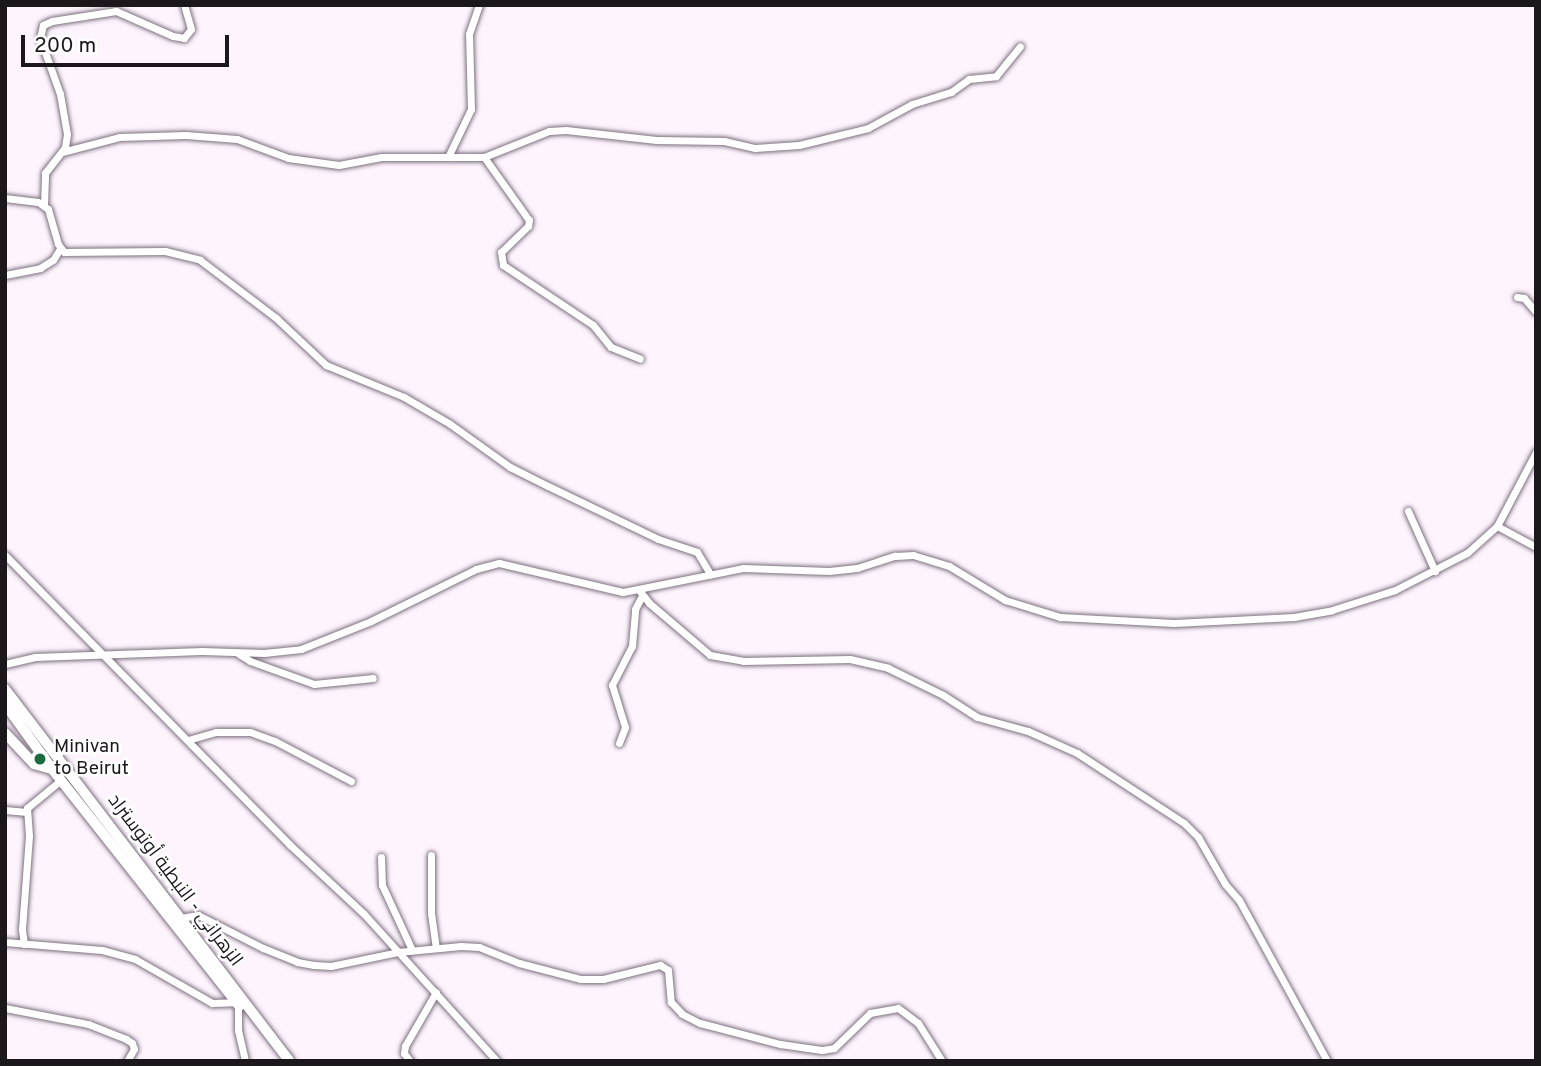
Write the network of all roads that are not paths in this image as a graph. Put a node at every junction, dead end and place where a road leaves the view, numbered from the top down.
1 (184, 5) edge
2 (479, 5) edge
3 (1020, 46) dead end
4 (62, 152) junction
5 (448, 156) junction
6 (484, 157) junction
7 (5, 198) edge
8 (44, 205) junction
9 (60, 249) junction
10 (5, 275) edge
11 (1517, 297) dead end
12 (1536, 312) edge
13 (640, 359) dead end
14 (1536, 452) edge
15 (1408, 511) dead end
16 (1497, 526) junction
17 (1536, 547) edge
18 (5, 555) edge
19 (1435, 571) junction
20 (710, 574) junction
21 (640, 593) junction
22 (239, 653) junction
23 (104, 654) junction
24 (5, 664) edge
25 (373, 678) dead end
26 (6, 691) edge
27 (5, 733) edge
28 (188, 740) junction
29 (619, 743) dead end
30 (52, 769) junction
31 (61, 780) junction
32 (351, 781) dead end
33 (5, 810) edge
34 (27, 812) junction
35 (431, 855) dead end
36 (381, 857) dead end
37 (181, 918) junction
38 (5, 942) edge
39 (24, 944) junction
40 (436, 948) junction
41 (412, 950) junction
42 (398, 952) junction
43 (217, 972) junction
44 (436, 992) junction
45 (235, 998) junction
46 (5, 1008) edge
47 (127, 1061) edge
48 (245, 1061) edge
49 (280, 1061) edge
50 (289, 1061) edge
51 (410, 1061) edge
52 (497, 1061) edge
53 (942, 1061) edge
54 (1327, 1061) edge

1 - 4 street
2 - 5 street
3 - 6 street
4 - 5 street
4 - 8 street
5 - 6 street
6 - 13 street
7 - 8 street
8 - 9 street
9 - 10 street
9 - 20 street
11 - 12 street
14 - 16 street
15 - 19 street
16 - 17 street
16 - 19 street
18 - 23 street
19 - 20 street
20 - 21 street
21 - 22 street
21 - 29 street
21 - 54 street
22 - 23 street
22 - 25 street
23 - 24 street
23 - 28 street
26 - 30 highway, الزهراني - النبطية أوتوستراد
26 - 37 highway, الزهراني - النبطية أوتوستراد
27 - 30 main road
28 - 32 street
28 - 42 street
30 - 31 highway, الزهراني - النبطية أوتوستراد
31 - 34 street
31 - 43 highway, الزهراني - النبطية أوتوستراد
33 - 34 street
34 - 39 street
35 - 40 street
36 - 41 street
37 - 42 street
37 - 43 highway, الزهراني - النبطية أوتوستراد
38 - 39 street
39 - 45 street
40 - 41 street
40 - 53 street
41 - 42 street
42 - 44 street
43 - 45 highway, الزهراني - النبطية أوتوستراد
44 - 51 street
44 - 52 street
45 - 48 street
45 - 49 highway, الزهراني - النبطية أوتوستراد
45 - 50 highway, الزهراني - النبطية أوتوستراد
46 - 47 street

